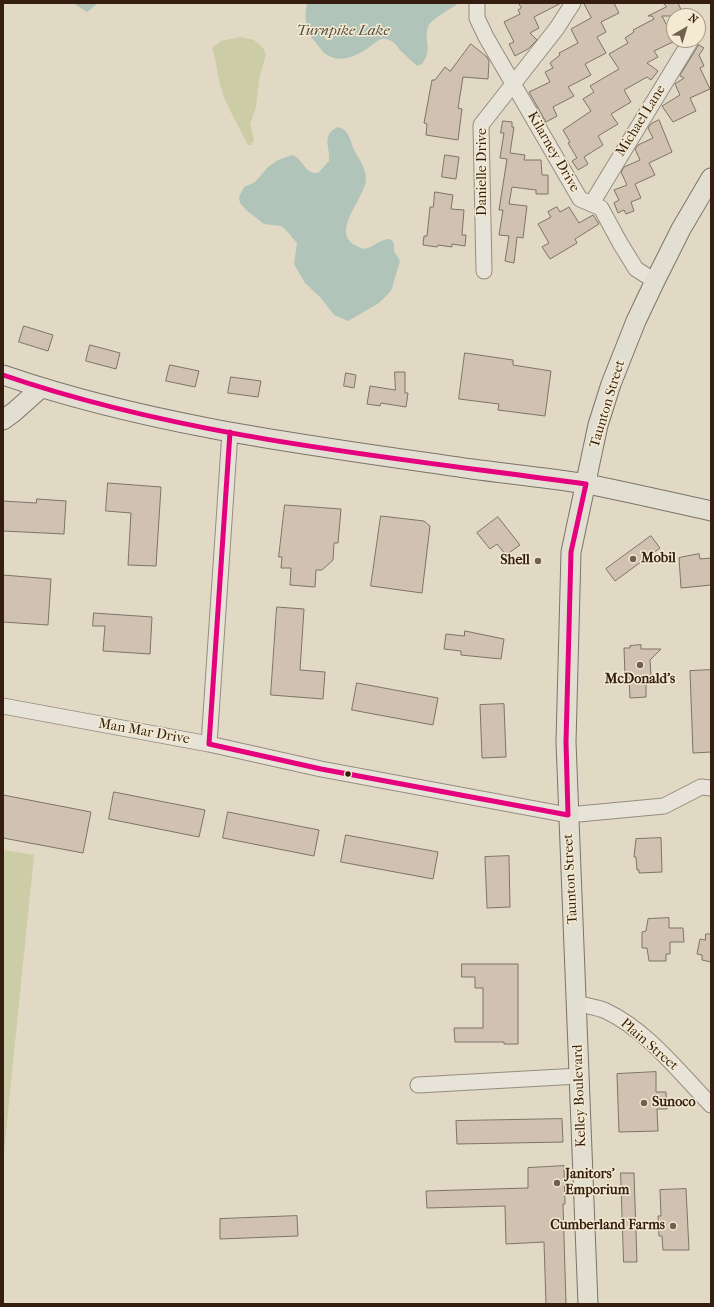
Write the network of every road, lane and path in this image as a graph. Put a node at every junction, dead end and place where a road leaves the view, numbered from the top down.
1 (477, 3) edge
2 (572, 3) edge
3 (686, 48) edge
4 (513, 82) junction
5 (711, 178) edge
6 (592, 203) junction
7 (484, 271) dead end
8 (655, 281) junction
9 (3, 375) edge
10 (41, 388) junction
11 (3, 420) edge
12 (230, 432) junction
13 (586, 484) junction
14 (711, 511) edge
15 (3, 706) edge
16 (209, 744) junction
17 (711, 788) edge
18 (568, 815) junction
19 (574, 960) joint
20 (576, 1003) junction
21 (579, 1076) junction
22 (418, 1085) dead end
23 (711, 1105) edge
24 (588, 1304) edge

1 - 4 street, Kilarney Drive
2 - 4 street, Danielle Drive
3 - 6 street, Michael Lane
4 - 6 street, Kilarney Drive
4 - 7 street, Danielle Drive
5 - 8 main road, Taunton Street
6 - 8 street, Kilarney Drive
8 - 13 main road, Taunton Street
9 - 10 main road
10 - 11 main road
10 - 12 main road
12 - 13 main road
12 - 16 street
13 - 14 main road
13 - 18 main road, Taunton Street
15 - 16 street, Man Mar Drive
16 - 18 street, Man Mar Drive
17 - 18 street, Man Mar Drive
18 - 19 main road, Taunton Street
19 - 20 main road, Kelley Boulevard
20 - 21 main road, Kelley Boulevard
20 - 23 street, Plain Street
21 - 22 street
21 - 24 main road, Kelley Boulevard

